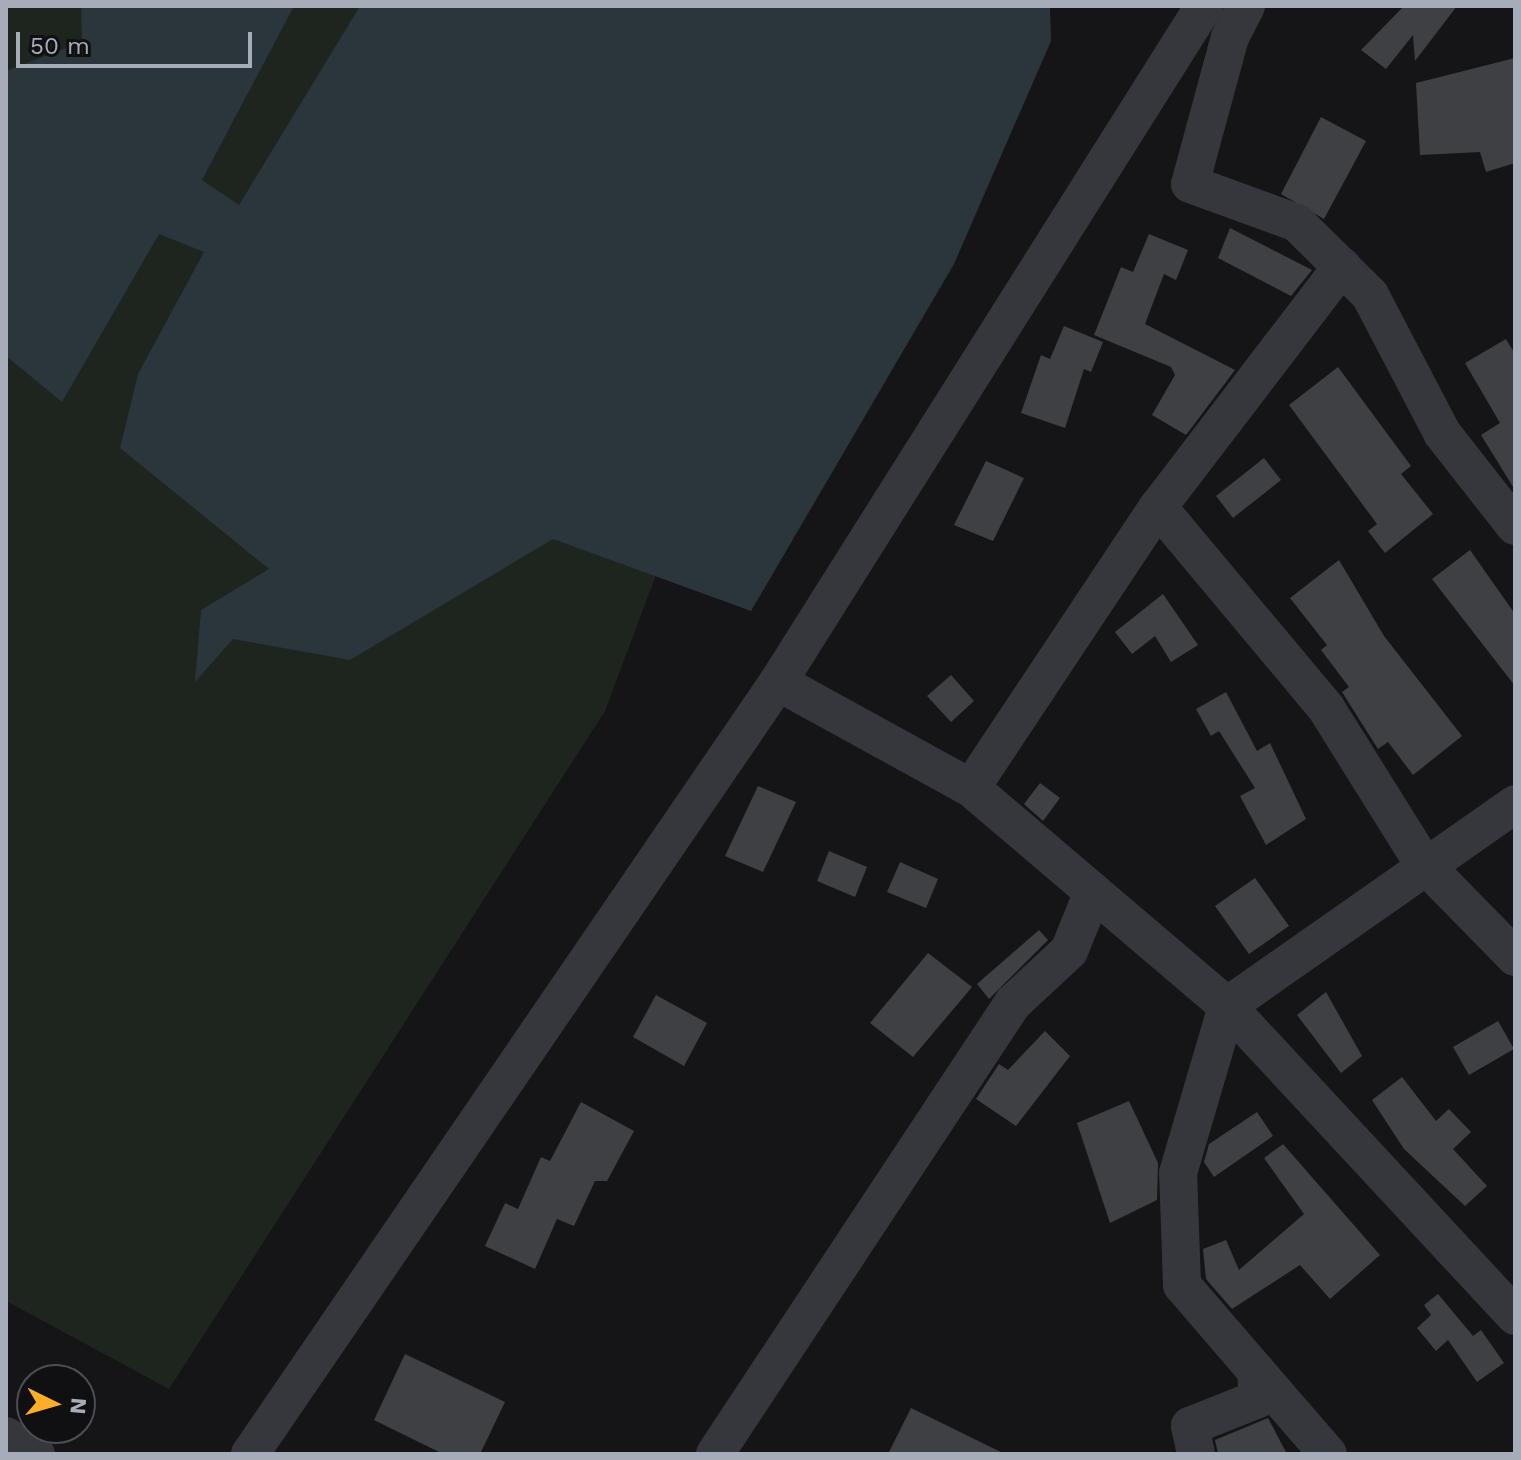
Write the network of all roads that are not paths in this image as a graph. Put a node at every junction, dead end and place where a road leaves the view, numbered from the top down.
1 (1204, 6) edge
2 (1246, 6) edge
3 (1342, 266) junction
4 (1158, 507) junction
5 (1515, 526) edge
6 (778, 682) junction
7 (971, 788) junction
8 (1515, 804) edge
9 (1423, 863) junction
10 (1093, 892) junction
11 (1515, 957) edge
12 (1227, 1006) junction
13 (1515, 1316) edge
14 (1256, 1371) junction
15 (6, 1436) edge
16 (36, 1454) edge
17 (250, 1454) edge
18 (715, 1454) edge
19 (1196, 1454) edge
20 (1328, 1454) edge

1 - 6 street
2 - 3 street
3 - 4 street
3 - 5 street
4 - 7 street
4 - 9 street
6 - 7 street
6 - 17 street
7 - 10 street
8 - 9 street
9 - 11 street
9 - 12 street
10 - 12 street
10 - 18 street
12 - 13 street
12 - 14 street
14 - 19 street
14 - 20 street
15 - 16 street

